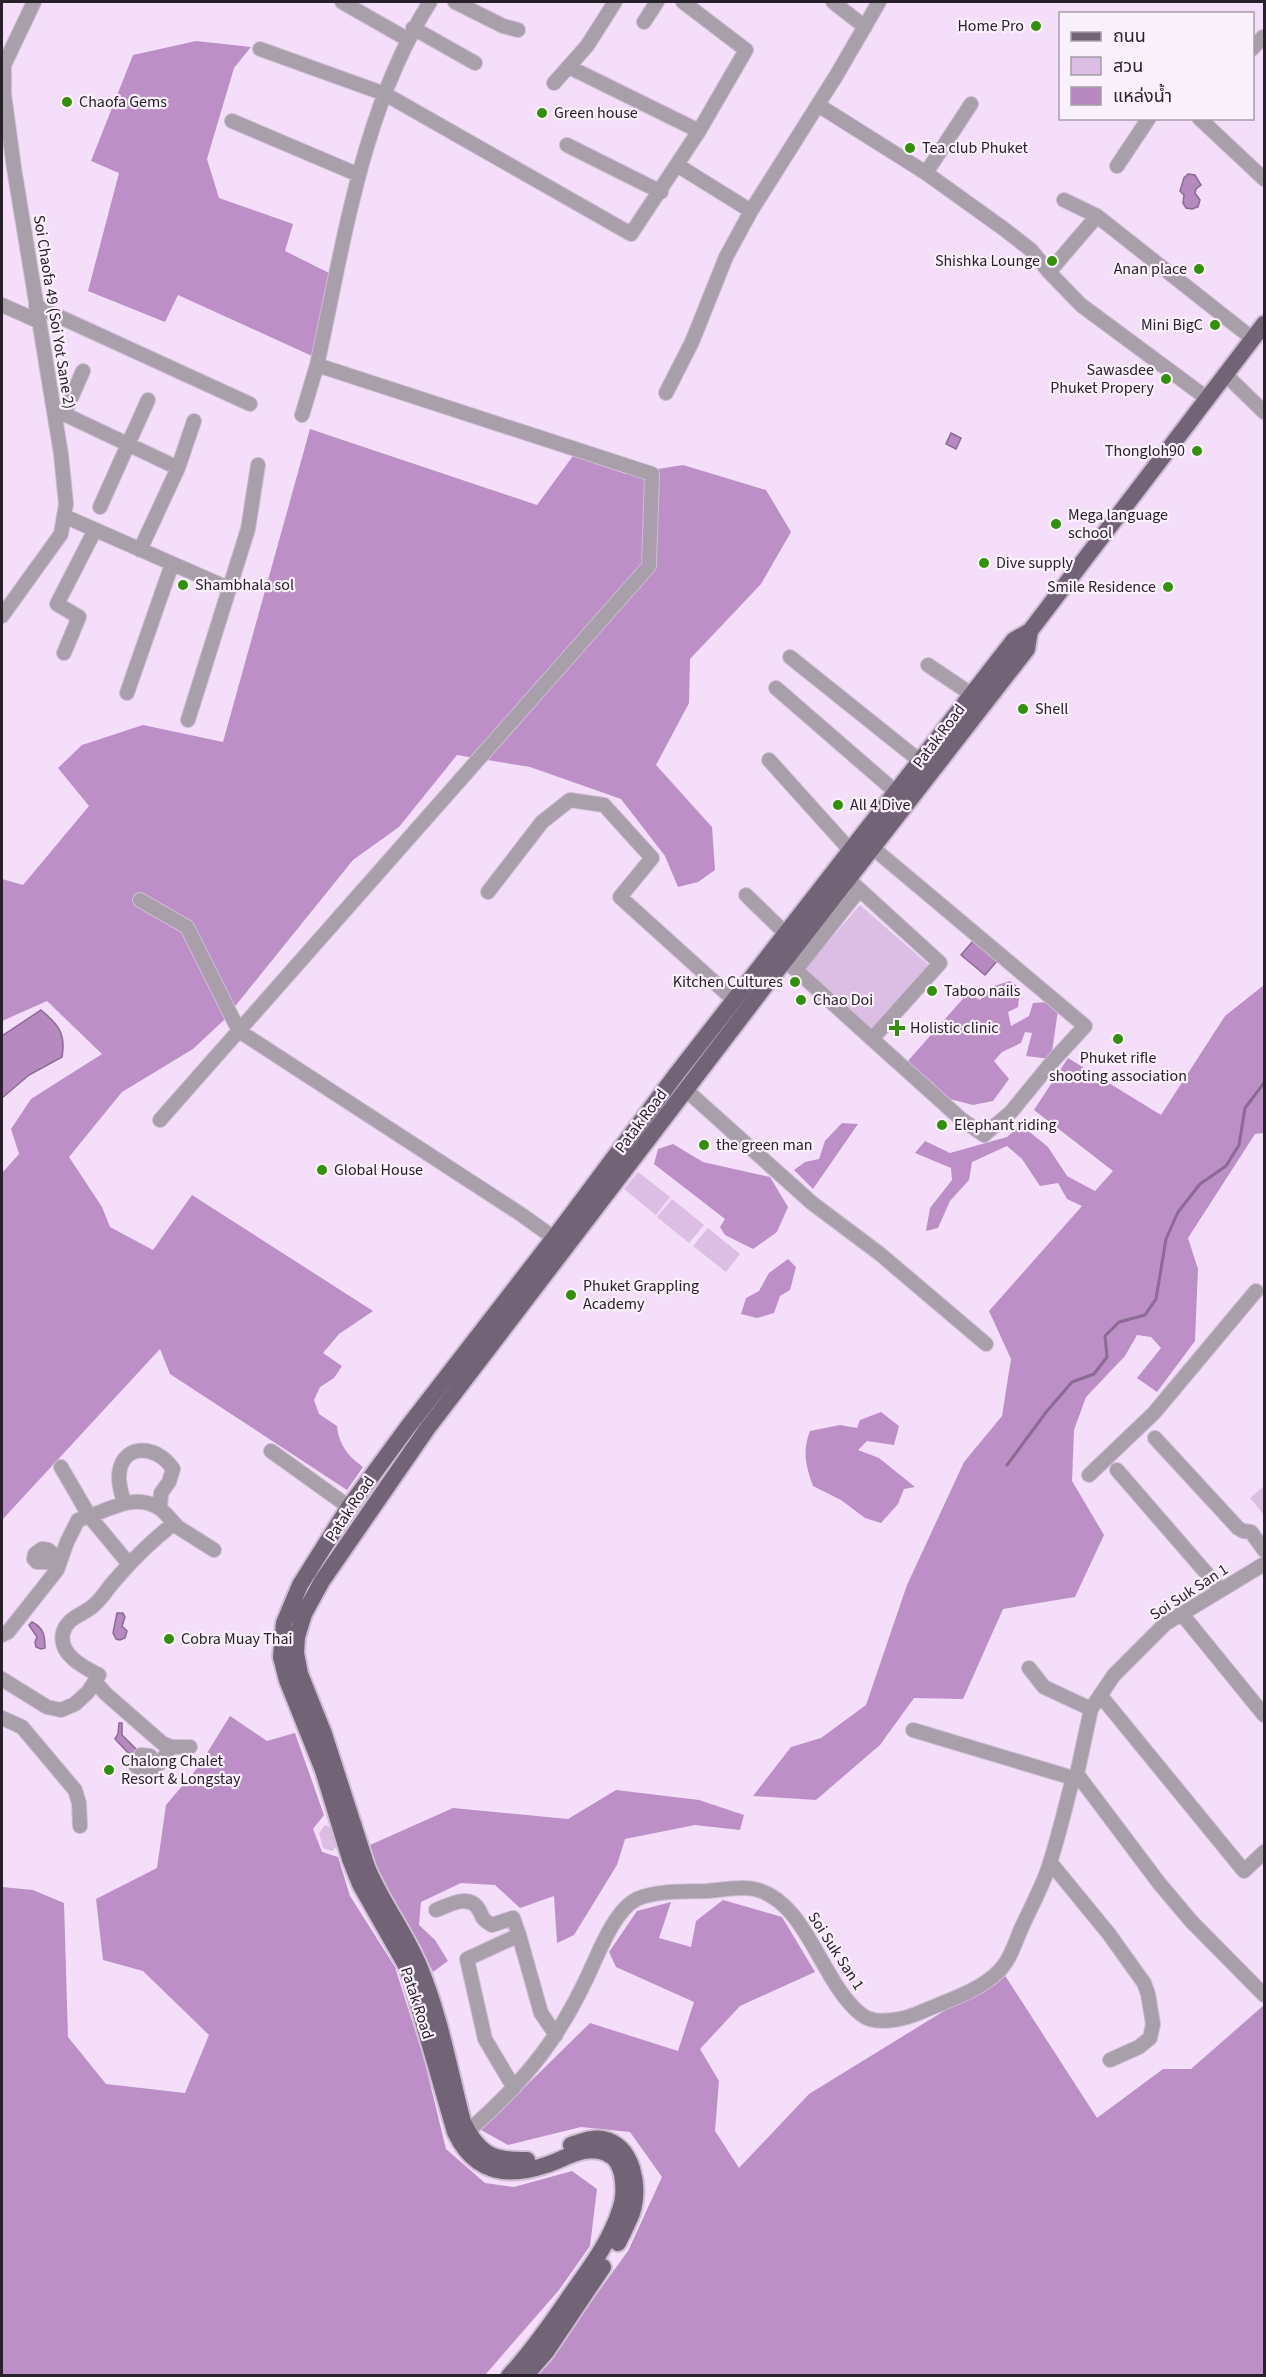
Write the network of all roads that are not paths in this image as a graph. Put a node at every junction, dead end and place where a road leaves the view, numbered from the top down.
1 (34, 2) edge
2 (342, 2) edge
3 (430, 2) edge
4 (455, 2) edge
5 (615, 2) edge
6 (657, 2) edge
7 (683, 2) edge
8 (832, 2) edge
9 (879, 2) edge
10 (644, 22) dead end
11 (865, 27) junction
12 (518, 30) dead end
13 (410, 34) junction
14 (1263, 37) dead end
15 (1254, 47) edge
16 (260, 49) dead end
17 (476, 63) dead end
18 (569, 67) junction
19 (554, 82) dead end
20 (385, 94) junction
21 (971, 104) dead end
22 (819, 105) junction
23 (1148, 120) edge
24 (1201, 120) edge
25 (232, 121) dead end
26 (699, 131) junction
27 (567, 145) dead end
28 (677, 165) junction
29 (8, 166) edge
30 (1117, 166) dead end
31 (926, 173) junction
32 (359, 175) junction
33 (1264, 179) edge
34 (661, 192) junction
35 (1064, 200) dead end
36 (751, 211) junction
37 (1097, 216) junction
38 (1049, 272) junction
39 (2, 305) edge
40 (36, 306) junction
41 (38, 321) junction
42 (1264, 324) edge
43 (1253, 339) junction
44 (317, 365) junction
45 (83, 371) dead end
46 (1226, 375) junction
47 (666, 393) dead end
48 (1208, 399) junction
49 (148, 400) dead end
50 (250, 404) dead end
51 (1264, 412) edge
52 (302, 415) dead end
53 (194, 421) dead end
54 (128, 444) junction
55 (258, 465) dead end
56 (178, 468) junction
57 (100, 507) dead end
58 (64, 516) junction
59 (95, 530) junction
60 (140, 550) junction
61 (172, 564) junction
62 (230, 589) junction
63 (2, 616) edge
64 (1030, 631) junction
65 (64, 653) dead end
66 (790, 657) dead end
67 (928, 665) dead end
68 (776, 688) dead end
69 (127, 693) dead end
70 (972, 694) junction
71 (188, 720) dead end
72 (769, 760) dead end
73 (920, 761) junction
74 (897, 792) junction
75 (873, 848) junction
76 (850, 849) junction
77 (854, 885) junction
78 (488, 892) dead end
79 (746, 895) dead end
80 (140, 900) dead end
81 (785, 933) junction
82 (790, 965) junction
83 (734, 1000) junction
84 (239, 1031) junction
85 (872, 1039) junction
86 (686, 1090) junction
87 (160, 1120) dead end
88 (554, 1238) junction
89 (542, 1266) junction
90 (1256, 1291) dead end
91 (986, 1344) dead end
92 (1155, 1438) dead end
93 (271, 1451) dead end
94 (61, 1467) dead end
95 (1117, 1470) dead end
96 (1089, 1475) dead end
97 (124, 1503) junction
98 (349, 1507) junction
99 (160, 1508) junction
100 (90, 1517) junction
101 (176, 1525) junction
102 (214, 1550) dead end
103 (1264, 1550) edge
104 (129, 1564) junction
105 (1264, 1564) edge
106 (1221, 1590) junction
107 (1181, 1613) junction
108 (2, 1635) edge
109 (289, 1637) junction
110 (1029, 1668) dead end
111 (2, 1679) edge
112 (95, 1682) junction
113 (1100, 1695) junction
114 (1091, 1709) junction
115 (1264, 1715) edge
116 (2, 1719) edge
117 (914, 1730) dead end
118 (171, 1747) junction
119 (190, 1748) dead end
120 (159, 1764) dead end
121 (1075, 1776) junction
122 (80, 1826) dead end
123 (1264, 1852) edge
124 (1050, 1862) junction
125 (436, 1910) dead end
126 (519, 1935) junction
127 (1264, 1995) edge
128 (556, 2035) junction
129 (1110, 2060) dead end
130 (514, 2088) junction
131 (467, 2132) junction
132 (509, 2376) edge
133 (525, 2376) edge

1 - 29 street, Soi Chaofa 49 (Soi Yot Sane 2)
2 - 13 street
3 - 13 street
4 - 12 street
5 - 18 street
6 - 10 street
7 - 26 street
8 - 11 street
9 - 11 street
11 - 22 street
13 - 17 street
13 - 20 street
14 - 15 street
16 - 20 street
18 - 19 street
18 - 26 street
20 - 32 street
20 - 34 street
21 - 31 street
22 - 31 street
22 - 36 street
23 - 30 street
24 - 33 street
25 - 32 street
26 - 28 street
27 - 34 street
28 - 34 street
28 - 36 street
29 - 40 street, Soi Chaofa 49 (Soi Yot Sane 2)
31 - 38 street
32 - 44 street
35 - 37 street
36 - 47 street
37 - 38 street
37 - 43 street
38 - 48 street
39 - 41 street
40 - 41 street, Soi Chaofa 49 (Soi Yot Sane 2)
40 - 50 street
41 - 58 street, Soi Chaofa 49 (Soi Yot Sane 2)
42 - 43 main road, Patak Road
43 - 46 main road, Patak Road
44 - 52 street
44 - 84 street
45 - 54 street
46 - 48 main road, Patak Road
46 - 51 street
48 - 64 main road, Patak Road
49 - 54 street
53 - 56 street
54 - 56 street
54 - 57 street
55 - 62 street
56 - 60 street
58 - 59 street
58 - 63 street, Soi Chaofa 49 (Soi Yot Sane 2)
59 - 60 street
59 - 65 street
60 - 61 street
61 - 62 street
61 - 69 street
62 - 71 street
64 - 70 main road, Patak Road
64 - 75 main road, Patak Road
66 - 73 street
67 - 70 street
68 - 74 street
70 - 73 main road, Patak Road
72 - 76 street
73 - 74 main road, Patak Road
74 - 76 main road, Patak Road
75 - 77 main road, Patak Road
75 - 85 street
76 - 81 main road, Patak Road
77 - 82 main road, Patak Road
77 - 85 street
78 - 83 street
79 - 81 street
80 - 84 street
81 - 83 main road, Patak Road
82 - 85 street
82 - 86 main road, Patak Road
83 - 88 main road, Patak Road
84 - 87 street
84 - 88 street
86 - 89 main road, Patak Road
86 - 91 street
88 - 89 main road, Patak Road
89 - 98 main road, Patak Road
89 - 109 main road, Patak Road
90 - 96 street
92 - 103 street
93 - 98 street
94 - 100 street
95 - 106 street
97 - 99 street
97 - 99 street
97 - 100 street
98 - 109 main road, Patak Road
99 - 101 street
100 - 104 street
100 - 108 street
101 - 102 street
101 - 104 street
104 - 112 street
105 - 106 street, Soi Suk San 1
106 - 107 street, Soi Suk San 1
107 - 113 street, Soi Suk San 1
107 - 115 street
109 - 131 main road, Patak Road
109 - 132 main road, Patak Road
110 - 114 street
111 - 112 street
112 - 118 street
113 - 114 street, Soi Suk San 1
113 - 123 street
114 - 121 street, Soi Suk San 1
116 - 122 street
117 - 121 street
118 - 119 street
118 - 120 street
121 - 124 street, Soi Suk San 1
121 - 127 street
124 - 128 street, Soi Suk San 1
124 - 129 street
125 - 126 street
126 - 128 street
126 - 130 street
128 - 130 street, Soi Suk San 1
130 - 131 street, Soi Suk San 1
131 - 133 main road, Patak Road

